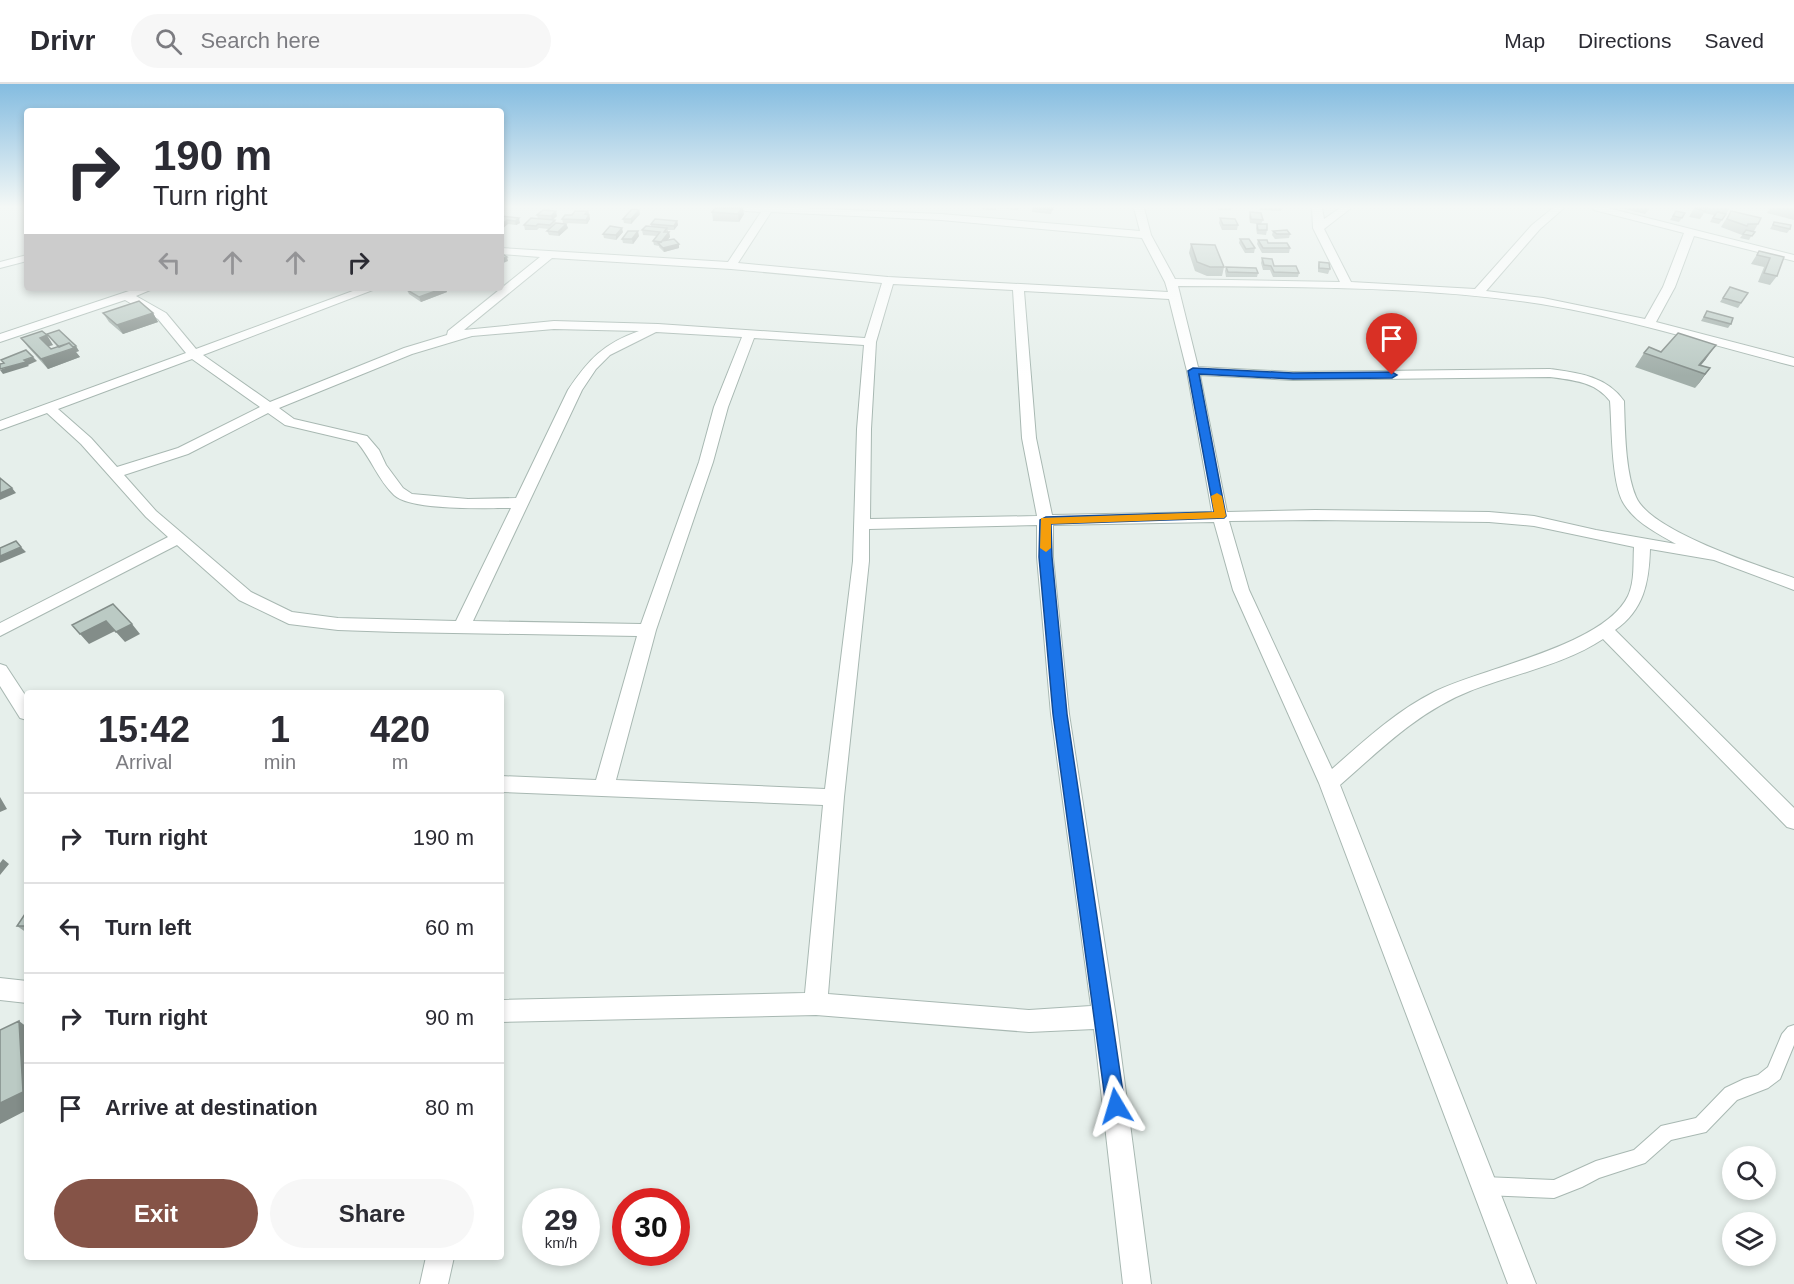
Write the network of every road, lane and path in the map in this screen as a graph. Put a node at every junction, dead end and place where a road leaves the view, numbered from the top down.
1 (538, 264) edge
2 (701, 264) edge
3 (1160, 264) edge
4 (1336, 264) edge
5 (1503, 264) edge
6 (1677, 264) edge
7 (731, 266) joint
8 (888, 280) junction
9 (1347, 285) junction
10 (1018, 287) junction
11 (1172, 289) junction
12 (141, 291) edge
13 (364, 291) edge
14 (1477, 294) junction
15 (127, 296) junction
16 (1649, 323) junction
17 (658, 328) junction
18 (749, 335) junction
19 (448, 337) junction
20 (0, 338) edge
21 (870, 342) junction
22 (194, 355) junction
23 (1794, 362) edge
24 (1193, 371) junction
25 (49, 408) junction
26 (268, 408) junction
27 (0, 426) edge
28 (115, 473) junction
29 (520, 503) junction
30 (1220, 516) junction
31 (1046, 520) junction
32 (862, 524) junction
33 (179, 538) junction
34 (1642, 543) junction
35 (1724, 557) junction
36 (1794, 584) edge
37 (462, 627) junction
38 (0, 630) edge
39 (647, 630) junction
40 (1605, 630) junction
41 (0, 671) edge
42 (24, 708) edge
43 (1329, 783) junction
44 (504, 784) edge
45 (604, 788) junction
46 (834, 796) junction
47 (1794, 821) edge
48 (0, 989) edge
49 (24, 992) edge
50 (816, 1004) junction
51 (504, 1011) edge
52 (1104, 1017) junction
53 (1794, 1033) edge
54 (1484, 1186) junction
55 (439, 1260) edge
56 (434, 1284) edge
57 (1137, 1284) edge
58 (1522, 1284) edge

1 - 19 street
2 - 7 street
3 - 11 street
4 - 9 street
5 - 14 street
6 - 16 street
7 - 8 street
8 - 10 street
8 - 21 street
9 - 11 street
9 - 14 street
10 - 11 street
10 - 31 street
11 - 24 street
12 - 15 street
13 - 22 street
14 - 16 street
15 - 20 street
15 - 22 street
16 - 23 street
17 - 18 street
17 - 19 street
17 - 29 street
18 - 21 street
18 - 39 street
19 - 26 street
21 - 32 street
22 - 25 street
22 - 26 street
24 - 30 street
24 - 35 street
25 - 27 street
25 - 28 street
26 - 28 street
26 - 29 street
28 - 33 street
29 - 37 street
30 - 31 street
30 - 34 street
30 - 43 street
31 - 32 street
31 - 52 street
32 - 46 street
33 - 37 street
33 - 38 street
34 - 35 street
34 - 40 street
35 - 36 street
37 - 39 street
39 - 45 street
40 - 43 street
40 - 47 street
41 - 42 street
43 - 54 street
44 - 45 street
45 - 46 street
46 - 50 street
48 - 49 street
50 - 51 street
50 - 52 street
52 - 57 street
53 - 54 lane
54 - 58 street
55 - 56 street

